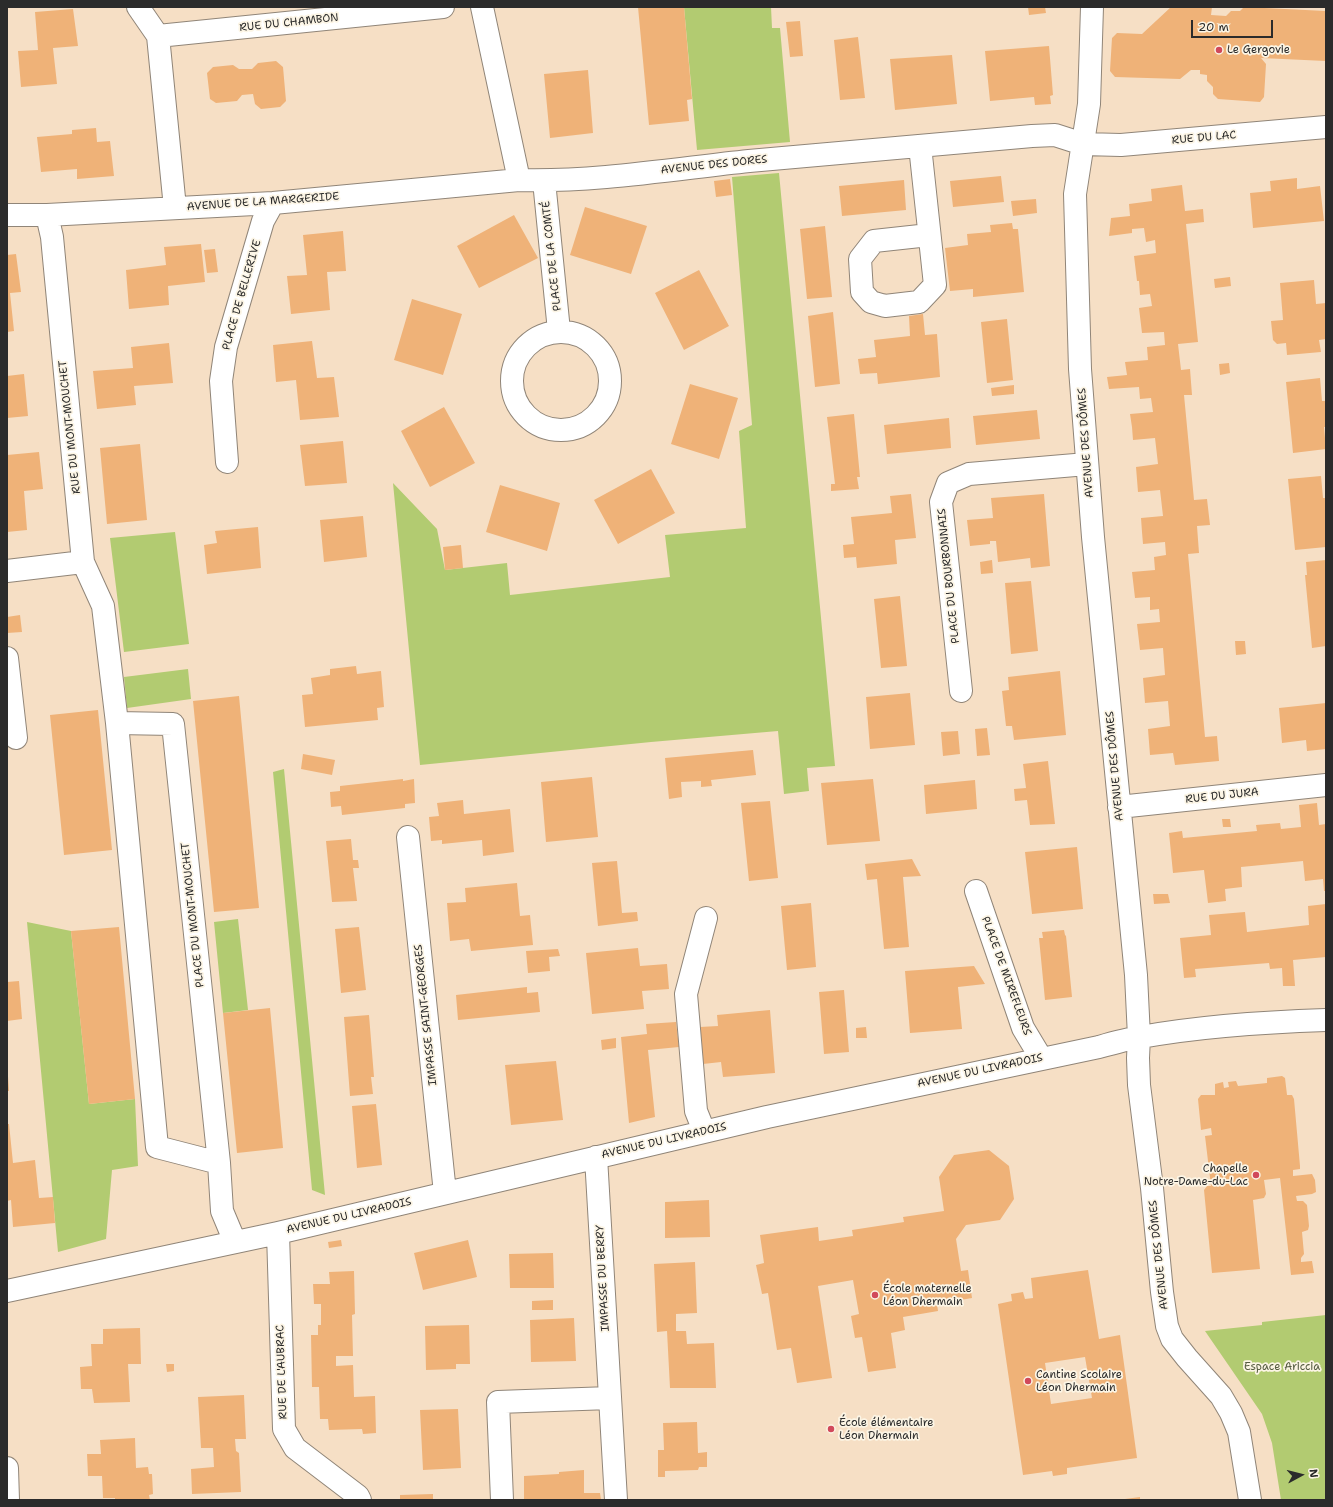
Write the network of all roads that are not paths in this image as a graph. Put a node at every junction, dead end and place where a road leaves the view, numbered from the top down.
1 (138, 7) edge
2 (442, 7) edge
3 (482, 7) edge
4 (1092, 7) edge
5 (158, 36) junction
6 (1326, 127) edge
7 (1083, 144) junction
8 (920, 146) junction
9 (519, 180) junction
10 (544, 181) junction
11 (273, 202) junction
12 (175, 208) junction
13 (7, 215) edge
14 (47, 216) junction
15 (930, 235) dead end
16 (559, 331) junction
17 (227, 462) dead end
18 (1087, 464) junction
19 (84, 562) junction
20 (7, 571) edge
21 (7, 658) edge
22 (961, 691) dead end
23 (117, 723) junction
24 (16, 738) dead end
25 (1326, 785) edge
26 (1119, 807) junction
27 (408, 837) dead end
28 (976, 891) dead end
29 (706, 918) dead end
30 (1326, 1020) edge
31 (1139, 1037) junction
32 (1041, 1058) junction
33 (704, 1131) junction
34 (596, 1157) junction
35 (219, 1163) junction
36 (445, 1193) junction
37 (278, 1233) junction
38 (235, 1242) junction
39 (7, 1291) edge
40 (610, 1398) junction
41 (7, 1468) edge
42 (8, 1500) edge
43 (360, 1500) edge
44 (502, 1500) edge
45 (616, 1500) edge
46 (1250, 1500) edge

1 - 5 street
2 - 5 street, RUE DU CHAMBON
3 - 9 street
4 - 7 street, AVENUE DES DÔMES
5 - 12 street
6 - 7 street, RUE DU LAC
7 - 8 street, AVENUE DES DORES
7 - 18 street, AVENUE DES DÔMES
8 - 10 street, AVENUE DES DORES
8 - 15 street
9 - 10 street, AVENUE DES DORES
9 - 11 street, AVENUE DE LA MARGERIDE
10 - 16 street, PLACE DE LA COMTÉ
11 - 12 street, AVENUE DE LA MARGERIDE
11 - 17 street, PLACE DE BELLERIVE
12 - 14 street, AVENUE DE LA MARGERIDE
13 - 14 street, AVENUE DE LA MARGERIDE
14 - 19 street, RUE DU MONT-MOUCHET
16 - 16 street
18 - 22 street, PLACE DU BOURBONNAIS
18 - 26 street, AVENUE DES DÔMES
19 - 20 street
19 - 23 street
21 - 24 street
23 - 35 street
23 - 35 street, PLACE DU MONT-MOUCHET
25 - 26 street, RUE DU JURA
26 - 31 street, AVENUE DES DÔMES
27 - 36 street, IMPASSE SAINT-GEORGES
28 - 32 street, PLACE DE MIREFLEURS
29 - 33 street
30 - 31 street, AVENUE DU LIVRADOIS
31 - 32 street, AVENUE DU LIVRADOIS
31 - 46 street, AVENUE DES DÔMES
32 - 33 street, AVENUE DU LIVRADOIS
33 - 34 street, AVENUE DU LIVRADOIS
34 - 36 street, AVENUE DU LIVRADOIS
34 - 40 street, IMPASSE DU BERRY
35 - 38 street, PLACE DU MONT-MOUCHET
36 - 37 street, AVENUE DU LIVRADOIS
37 - 38 street, AVENUE DU LIVRADOIS
37 - 43 street, RUE DE L'AUBRAC
38 - 39 street, AVENUE DU LIVRADOIS
40 - 44 street
40 - 45 street, IMPASSE DU BERRY
41 - 42 street

